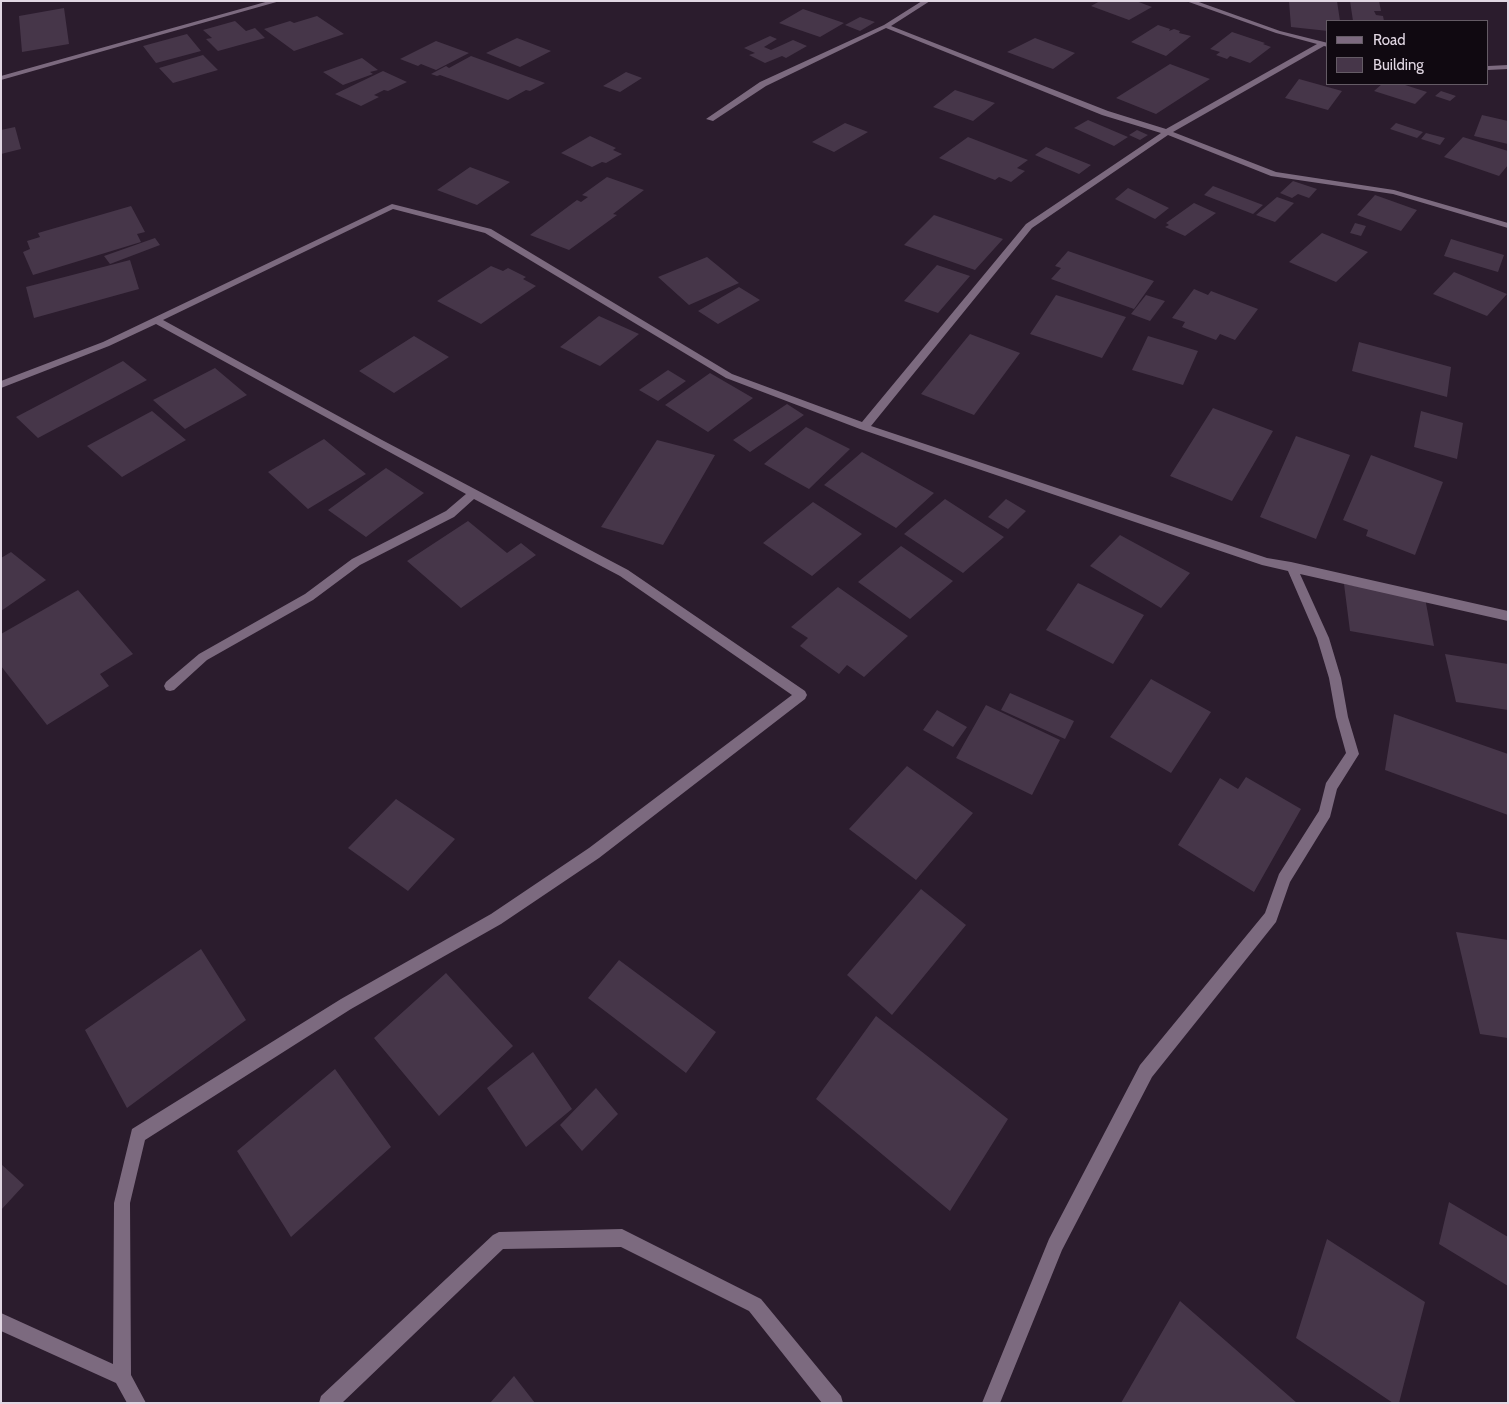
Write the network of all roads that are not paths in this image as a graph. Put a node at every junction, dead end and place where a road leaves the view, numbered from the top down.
1 (277, 1) edge
2 (927, 1) edge
3 (1189, 1) edge
4 (886, 26) junction
5 (1326, 45) edge
6 (1508, 67) edge
7 (1489, 68) edge
8 (1, 78) edge
9 (710, 119) dead end
10 (1167, 132) junction
11 (1508, 226) edge
12 (156, 320) junction
13 (1, 385) edge
14 (864, 427) junction
15 (473, 494) junction
16 (1291, 566) junction
17 (1508, 616) edge
18 (170, 686) dead end
19 (1, 1322) edge
20 (122, 1377) junction
21 (137, 1403) edge
22 (328, 1403) edge
23 (834, 1403) edge
24 (991, 1403) edge

1 - 8 street
2 - 4 street
3 - 5 street
4 - 9 street
4 - 10 street
5 - 10 street
6 - 7 street
10 - 11 street
10 - 14 street
12 - 13 street
12 - 14 street
12 - 15 street
14 - 16 street
15 - 18 street
15 - 20 street
16 - 17 street
16 - 24 street
19 - 20 street
20 - 21 street
22 - 23 street

